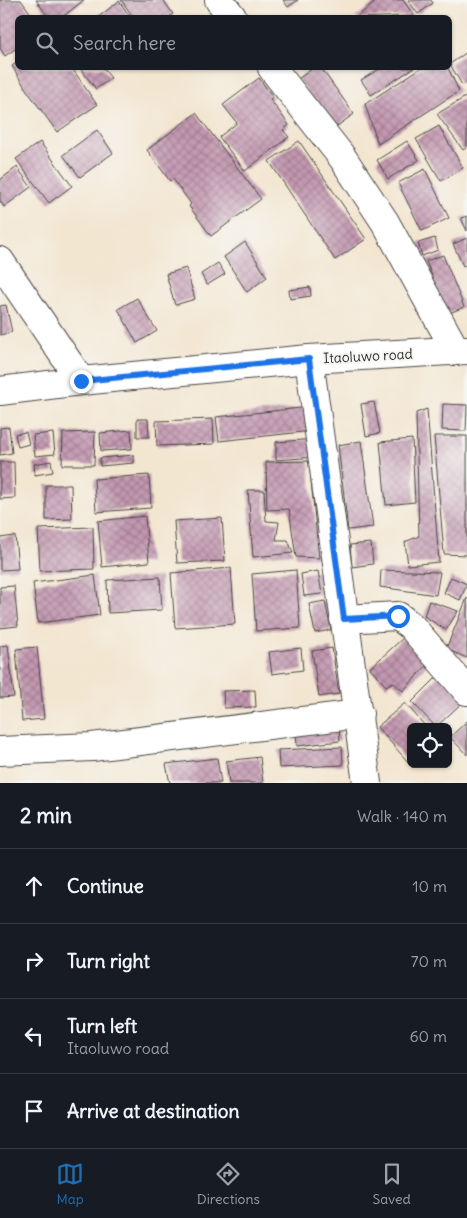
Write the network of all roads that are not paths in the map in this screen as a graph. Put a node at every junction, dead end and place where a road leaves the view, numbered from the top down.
1 (219, 0) edge
2 (231, 15) edge
3 (274, 70) edge
4 (0, 261) edge
5 (461, 350) edge
6 (309, 359) junction
7 (81, 381) junction
8 (0, 391) edge
9 (344, 619) junction
10 (467, 691) edge
11 (358, 714) junction
12 (0, 751) edge
13 (367, 783) edge

1 - 2 street
3 - 5 street
4 - 7 street
5 - 6 street, Itaoluwo road
6 - 7 street, Itaoluwo road
6 - 9 street
7 - 8 street, Itaoluwo road
9 - 10 street
9 - 11 street
11 - 12 street
11 - 13 street

